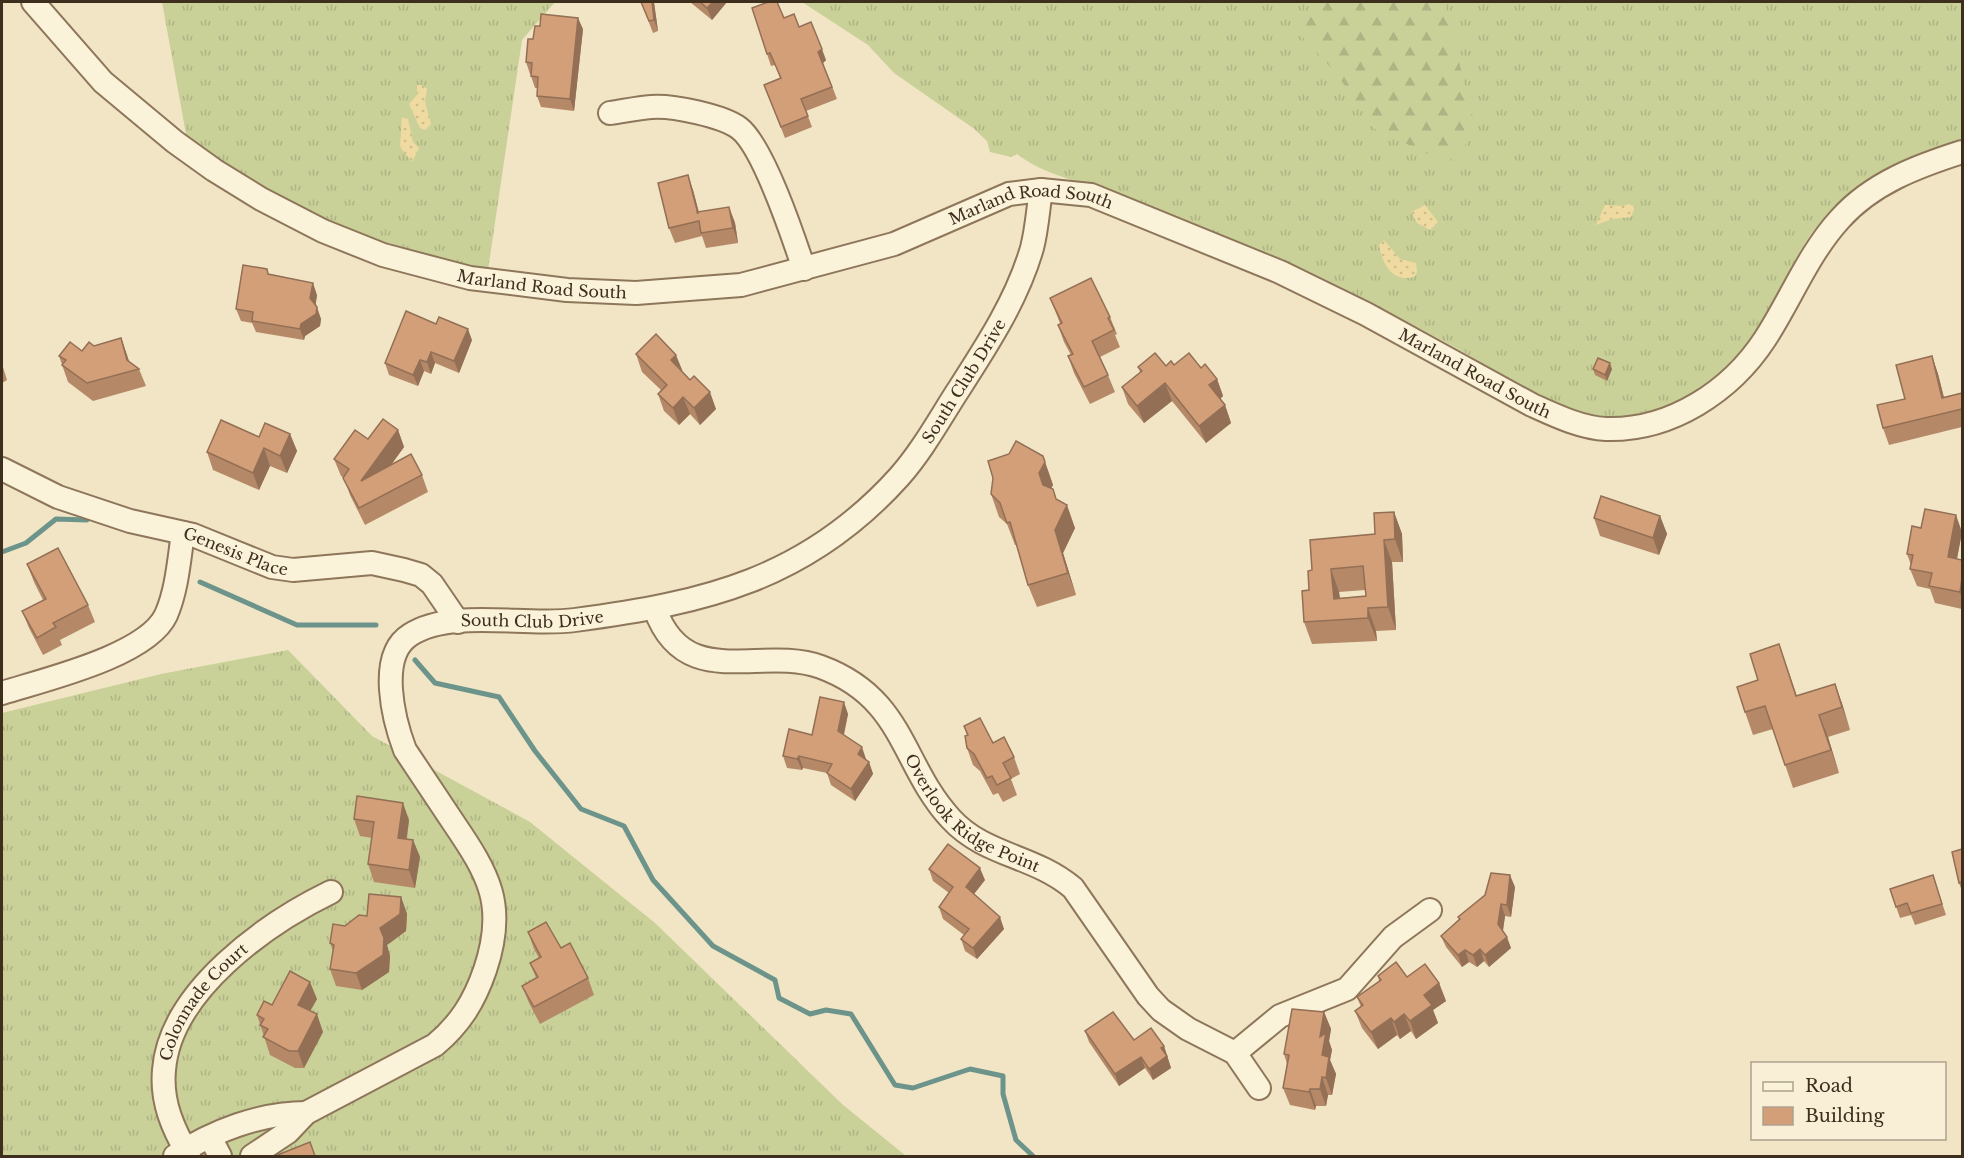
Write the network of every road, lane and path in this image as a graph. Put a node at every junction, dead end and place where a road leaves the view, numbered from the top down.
1 (33, 2) edge
2 (610, 113) dead end
3 (1962, 152) edge
4 (1041, 190) junction
5 (804, 269) junction
6 (2, 469) edge
7 (183, 533) junction
8 (655, 609) junction
9 (458, 622) junction
10 (2, 693) edge
11 (331, 892) dead end
12 (1430, 910) dead end
13 (1235, 1053) junction
14 (1259, 1088) dead end
15 (306, 1113) junction
16 (215, 1147) edge
17 (183, 1154) edge
18 (252, 1156) edge

1 - 5 street, Marland Road South
2 - 5 street
3 - 4 street, Marland Road South
4 - 5 street, Marland Road South
4 - 8 street, South Club Drive
6 - 7 street, Genesis Place
7 - 9 street, Genesis Place
7 - 10 street
8 - 9 street, South Club Drive
8 - 13 street, Overlook Ridge Point
9 - 15 street, South Club Drive
11 - 17 street, Colonnade Court
12 - 13 street
13 - 14 street, Overlook Ridge Point
15 - 16 street, South Club Drive
15 - 18 street, South Club Drive
16 - 17 street, South Club Drive

